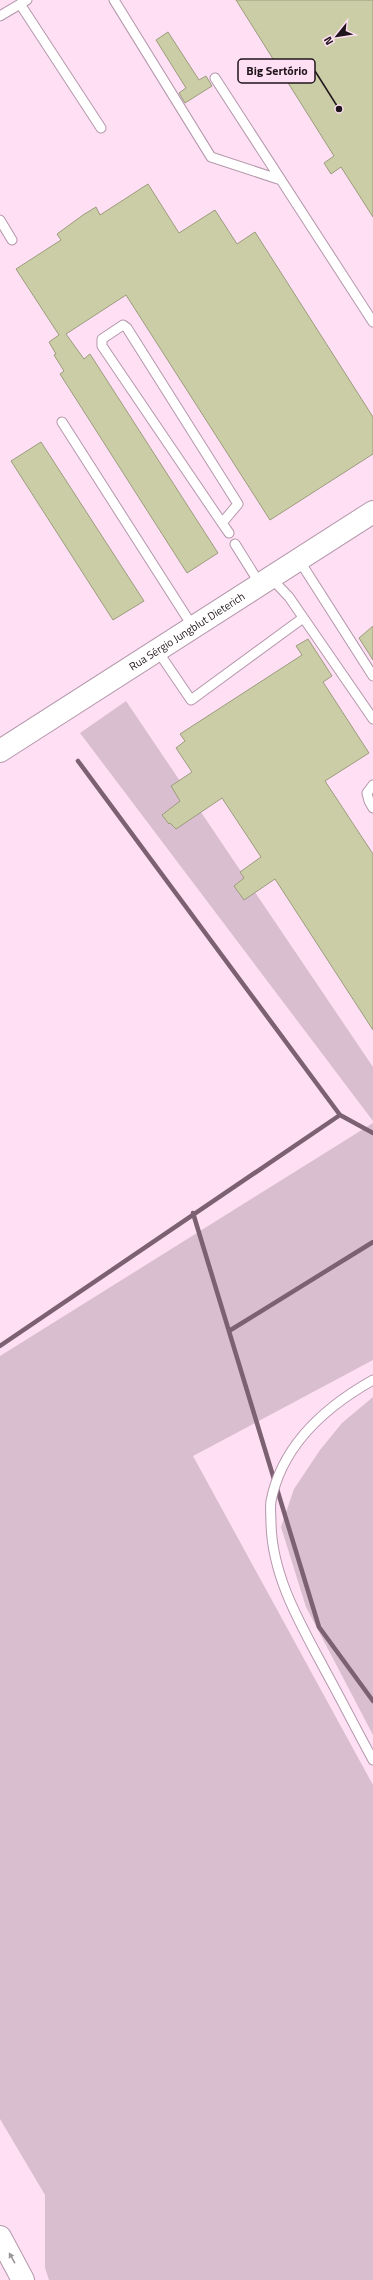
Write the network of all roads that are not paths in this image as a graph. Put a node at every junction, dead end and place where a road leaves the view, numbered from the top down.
1 (114, 0) edge
2 (24, 2) edge
3 (0, 16) edge
4 (215, 78) dead end
5 (100, 128) dead end
6 (281, 180) junction
7 (0, 220) edge
8 (12, 240) dead end
9 (373, 322) edge
10 (62, 422) dead end
11 (371, 518) edge
12 (222, 523) junction
13 (229, 533) dead end
14 (235, 544) dead end
15 (299, 560) junction
16 (265, 581) junction
17 (303, 618) junction
18 (193, 627) junction
19 (157, 650) junction
20 (373, 676) edge
21 (373, 719) edge
22 (0, 751) edge
23 (373, 785) edge
24 (373, 808) edge
25 (373, 1380) edge
26 (373, 1760) edge
27 (0, 2237) edge
28 (24, 2280) edge

1 - 6 lane
2 - 3 lane
2 - 5 lane
4 - 6 lane
6 - 9 lane
7 - 8 lane
10 - 18 lane
11 - 15 street, Rua Sérgio Jungblut Dieterich
12 - 12 lane
12 - 13 lane
14 - 16 lane
15 - 16 street, Rua Sérgio Jungblut Dieterich
15 - 20 lane
16 - 17 lane
16 - 18 street, Rua Sérgio Jungblut Dieterich
17 - 19 lane
17 - 21 lane
18 - 19 street, Rua Sérgio Jungblut Dieterich
19 - 22 street, Rua Sérgio Jungblut Dieterich
23 - 24 lane
25 - 26 lane
28 -> 27 street

